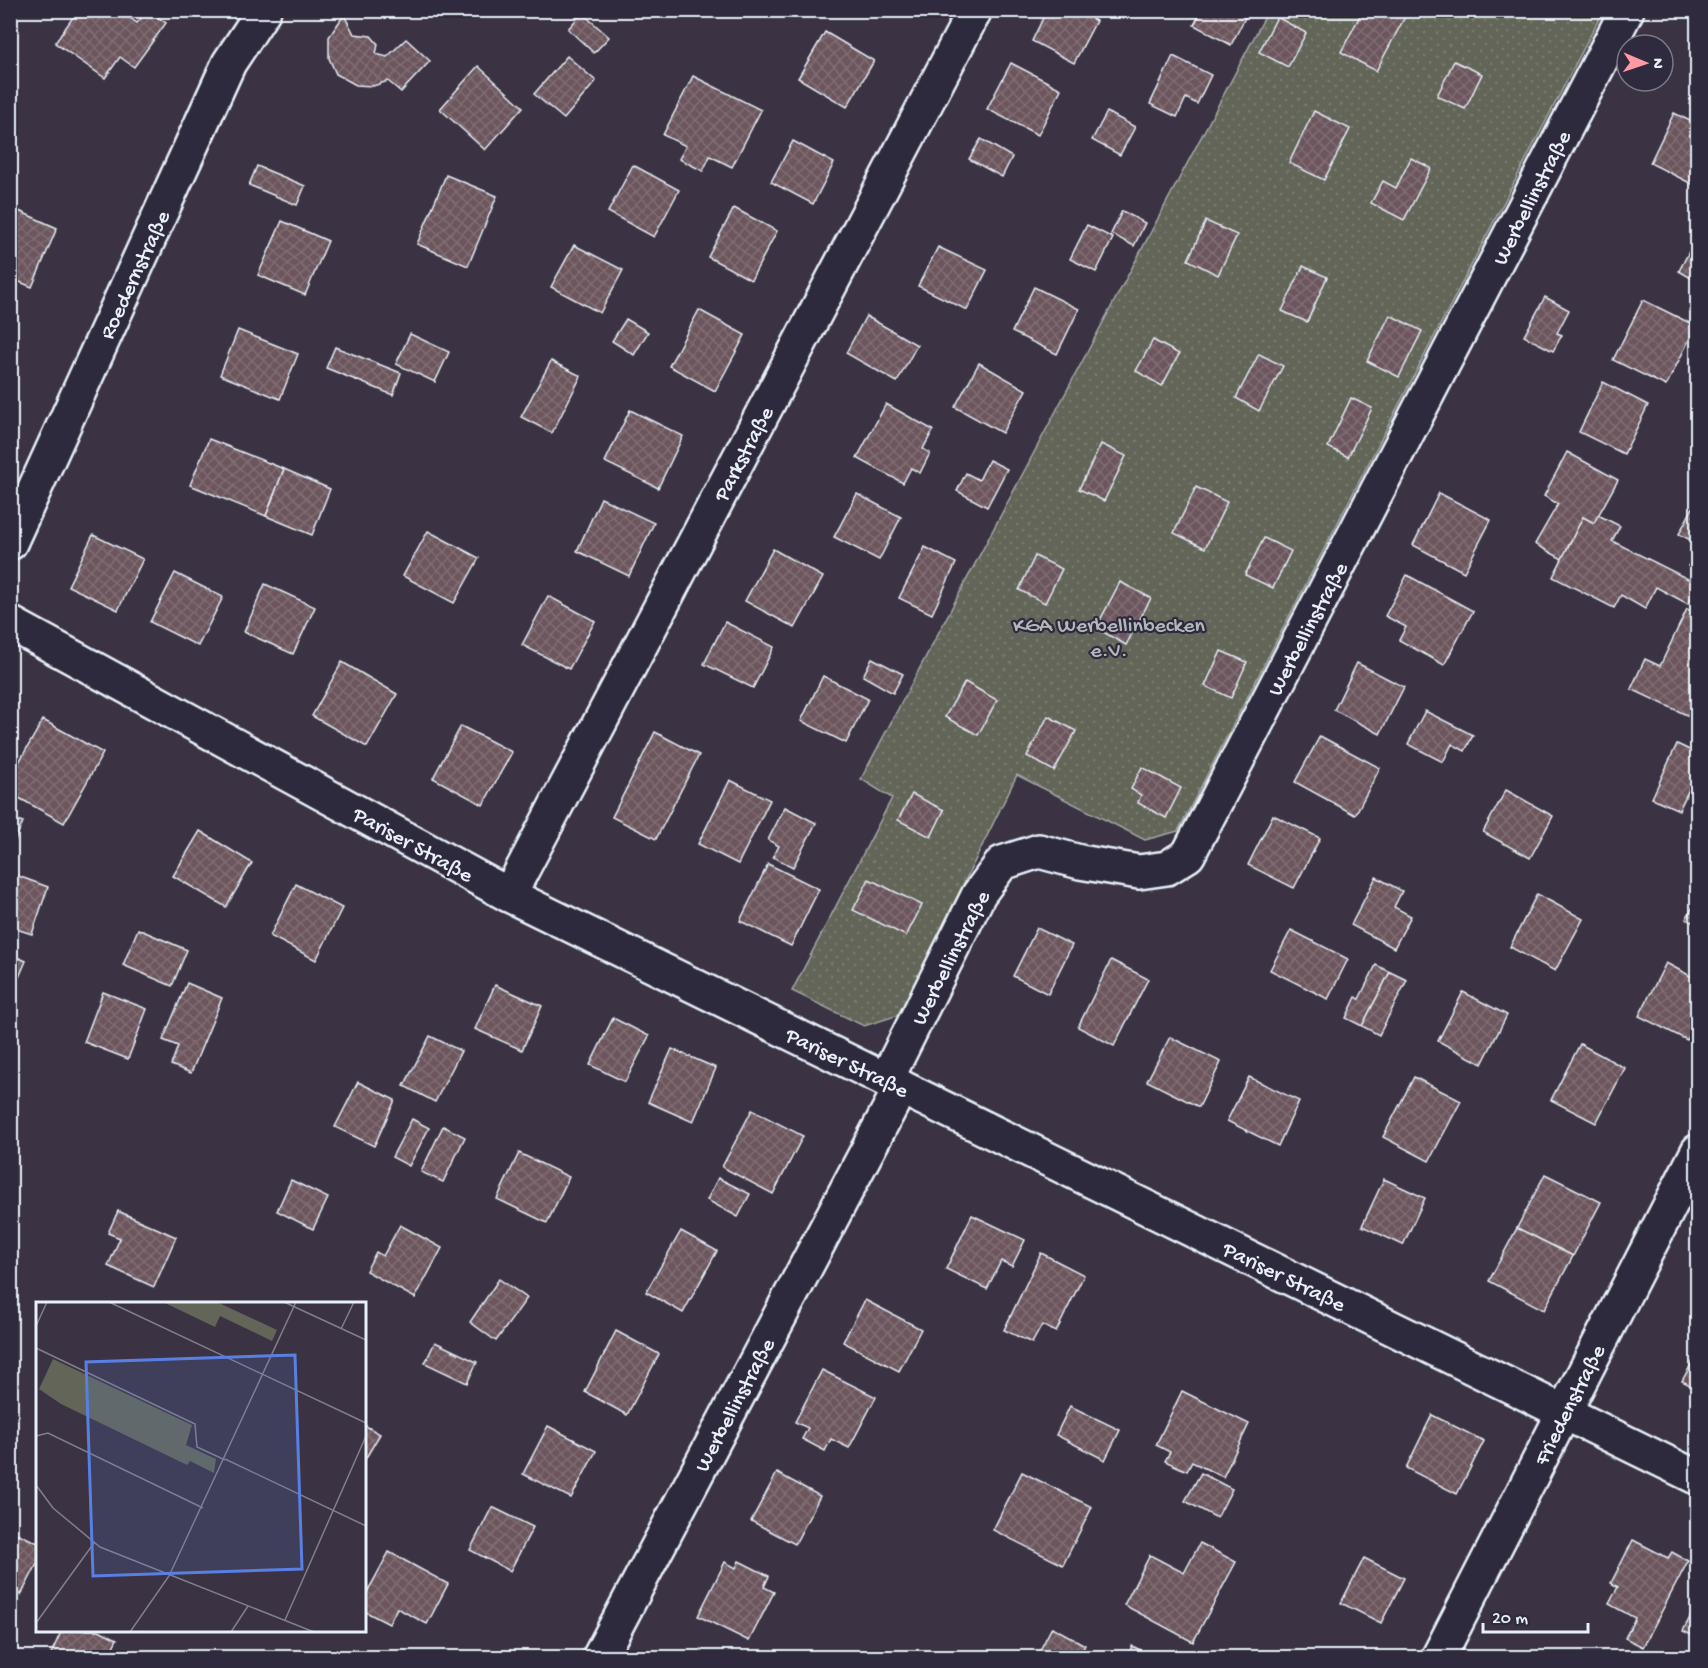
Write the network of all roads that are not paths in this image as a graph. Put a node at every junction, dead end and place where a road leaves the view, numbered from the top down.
1 (264, 10) edge
2 (975, 10) edge
3 (1627, 10) edge
4 (10, 543) edge
5 (10, 623) edge
6 (509, 895) junction
7 (893, 1083) junction
8 (1698, 1151) edge
9 (1564, 1412) junction
10 (1698, 1478) edge
11 (599, 1658) edge
12 (1438, 1658) edge

1 - 4 street, Roedernstraße
2 - 6 street, Parkstraße
3 - 7 street, Werbellinstraße
5 - 6 street, Pariser Straße
6 - 7 street, Pariser Straße
7 - 9 street, Pariser Straße
7 - 11 street, Werbellinstraße
8 - 9 street, Friedenstraße
9 - 10 street, Pariser Straße
9 - 12 street, Friedenstraße

